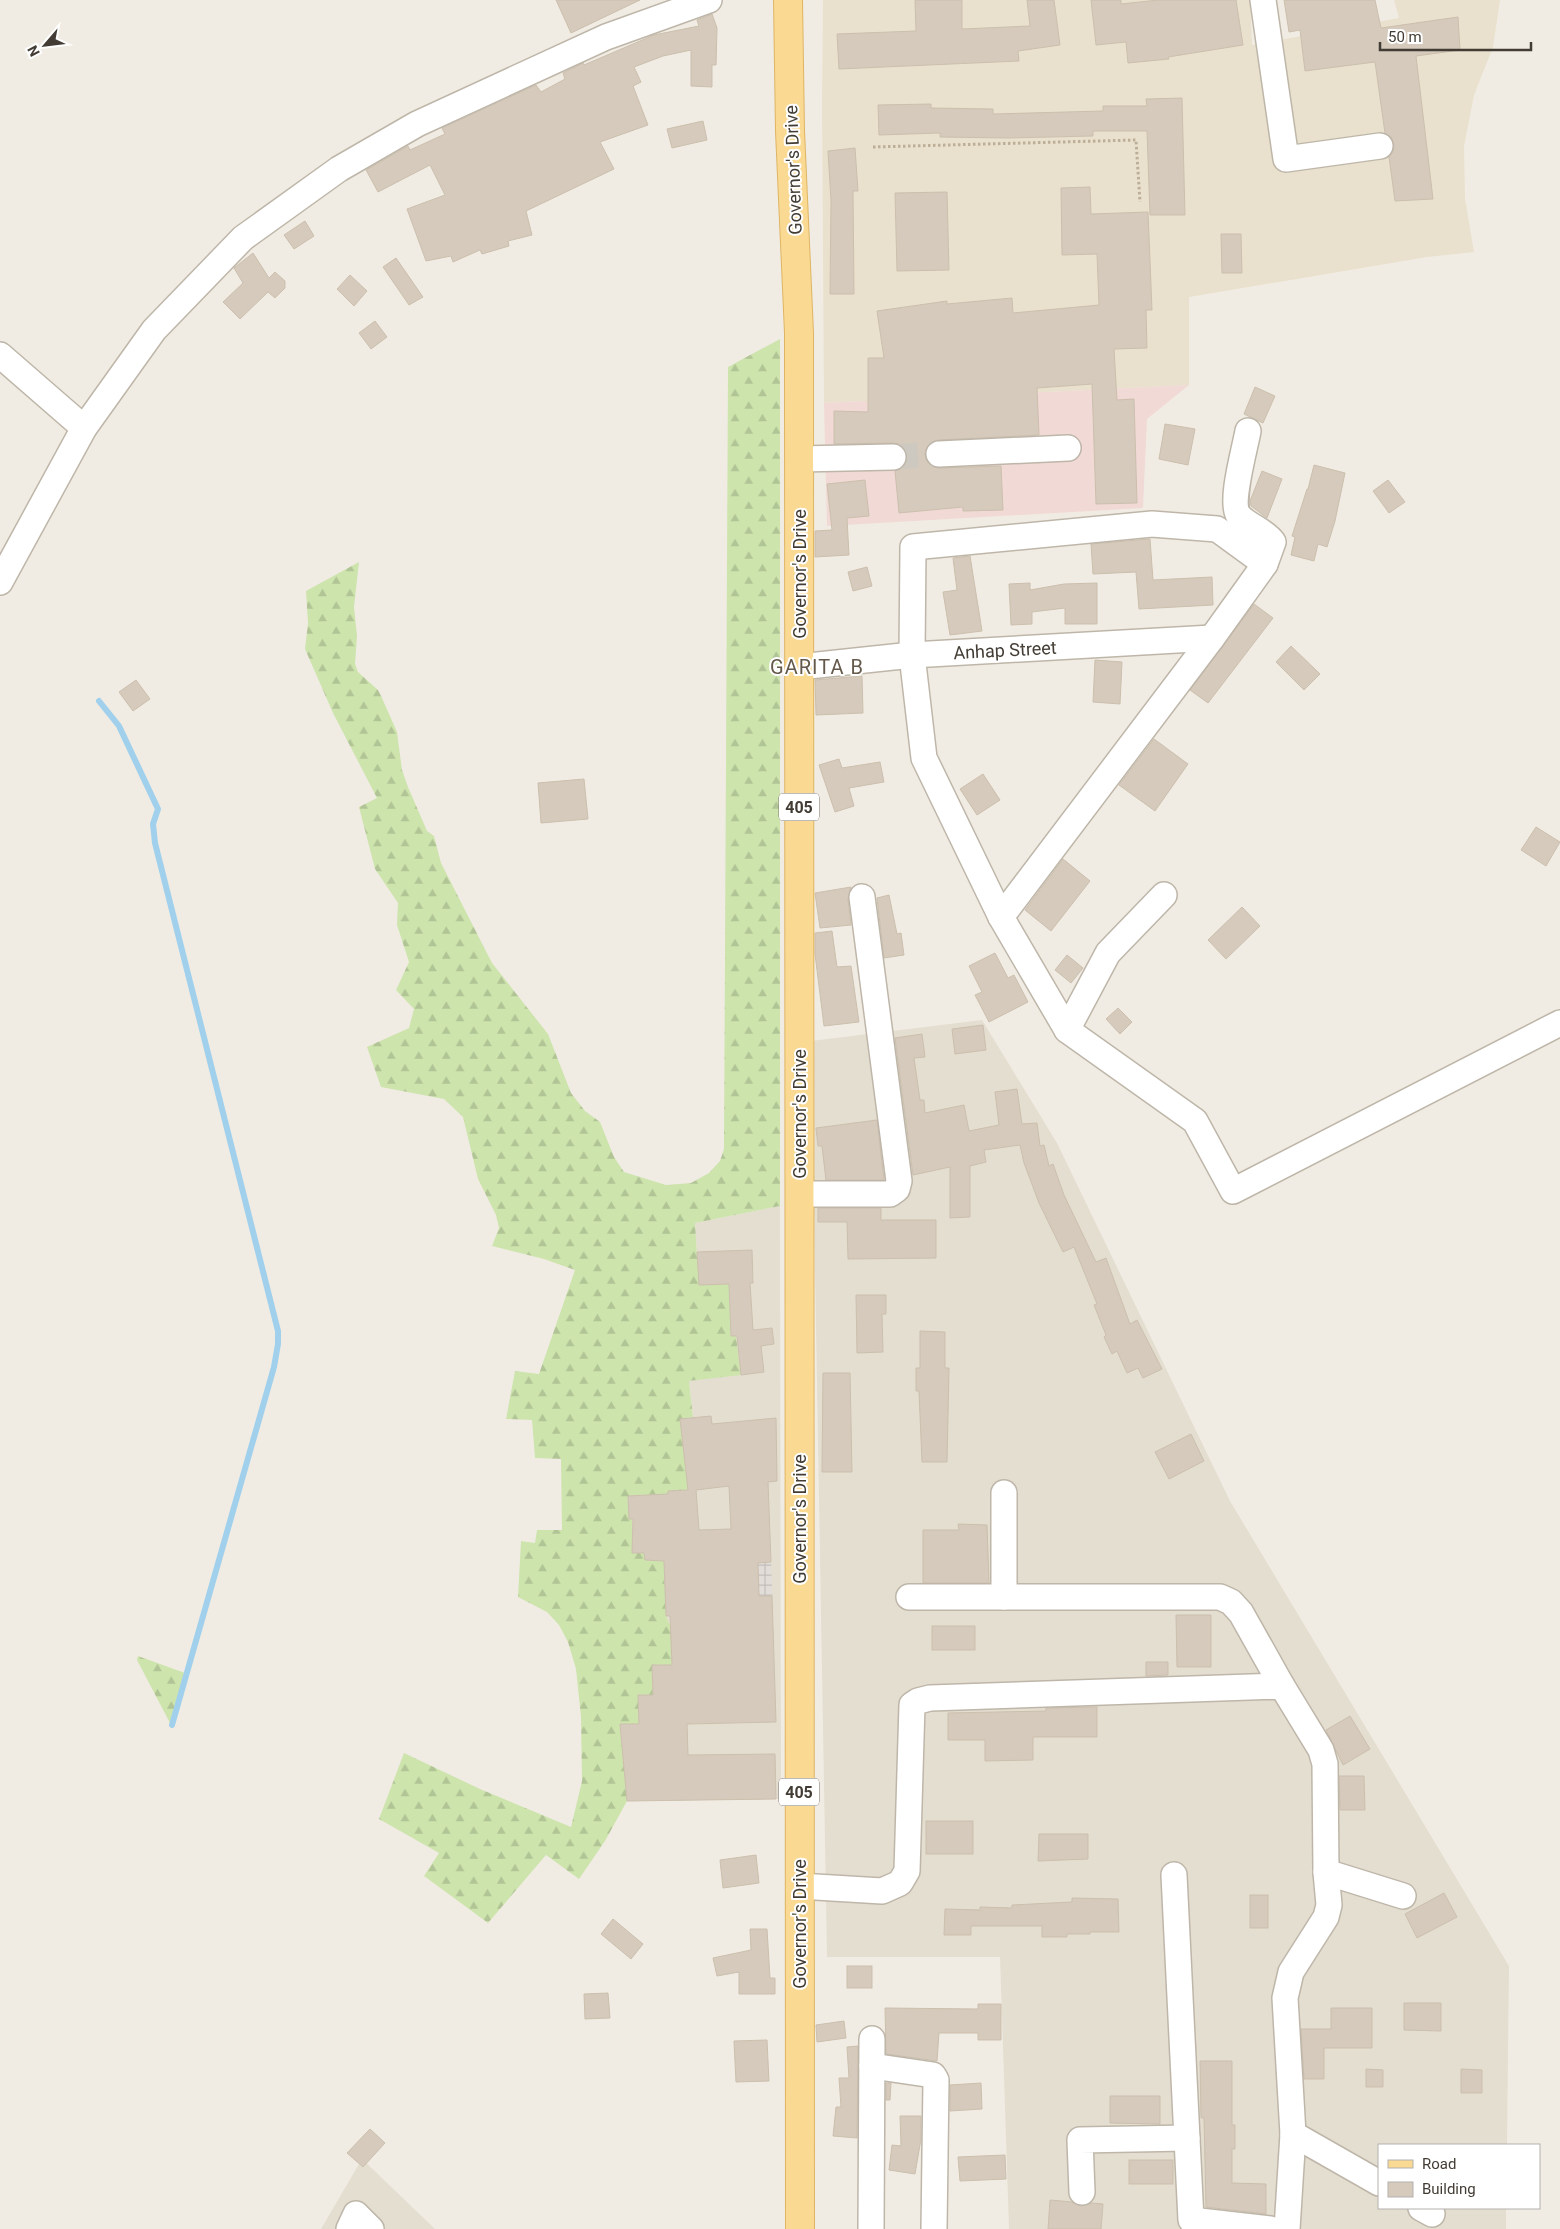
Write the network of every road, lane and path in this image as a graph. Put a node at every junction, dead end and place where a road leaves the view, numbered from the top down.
1 (709, 0) edge
2 (788, 0) edge
3 (1263, 0) edge
4 (1380, 146) dead end
5 (874, 147) dead end
6 (1140, 202) dead end
7 (0, 355) edge
8 (84, 428) junction
9 (1248, 431) dead end
10 (1068, 448) dead end
11 (939, 454) tunnel mouth
12 (893, 457) tunnel mouth
13 (799, 460) junction
14 (1265, 564) junction
15 (0, 582) edge
16 (1212, 638) junction
17 (912, 655) junction
18 (799, 667) junction
19 (1164, 895) dead end
20 (862, 897) dead end
21 (1001, 917) junction
22 (1560, 1023) edge
23 (1067, 1030) junction
24 (799, 1194) junction
25 (1004, 1493) dead end
26 (1004, 1597) junction
27 (909, 1598) dead end
28 (1282, 1686) junction
29 (1326, 1872) junction
30 (1174, 1875) dead end
31 (799, 1886) junction
32 (1403, 1896) dead end
33 (872, 2039) dead end
34 (872, 2066) junction
35 (1293, 2134) junction
36 (1186, 2138) junction
37 (1378, 2182) edge
38 (1082, 2192) dead end
39 (349, 2229) edge
40 (370, 2229) edge
41 (800, 2229) edge
42 (871, 2229) edge
43 (934, 2229) edge
44 (1270, 2229) edge
45 (1287, 2229) edge

1 - 8 street
2 - 13 main road, Governor's Drive / 405
3 - 4 street
5 - 6 path
7 - 8 street
8 - 15 street
9 - 14 street
10 - 11 street
12 - 13 street
13 - 18 main road, Governor's Drive / 405
14 - 16 street
14 - 17 street
16 - 17 street, Anhap Street
16 - 21 street
17 - 18 street, Anhap Street
17 - 21 street
18 - 24 main road, Governor's Drive / 405
19 - 23 street
20 - 24 street
21 - 23 street
22 - 23 street
24 - 31 main road, Governor's Drive / 405
25 - 26 street
26 - 27 street
26 - 28 street
28 - 29 street
28 - 31 street
29 - 32 street
29 - 35 street
30 - 36 street
31 - 41 main road, Governor's Drive / 405
33 - 34 street
34 - 42 street
34 - 43 street
35 - 37 street
35 - 45 street
36 - 38 street
36 - 44 street
39 - 40 street

